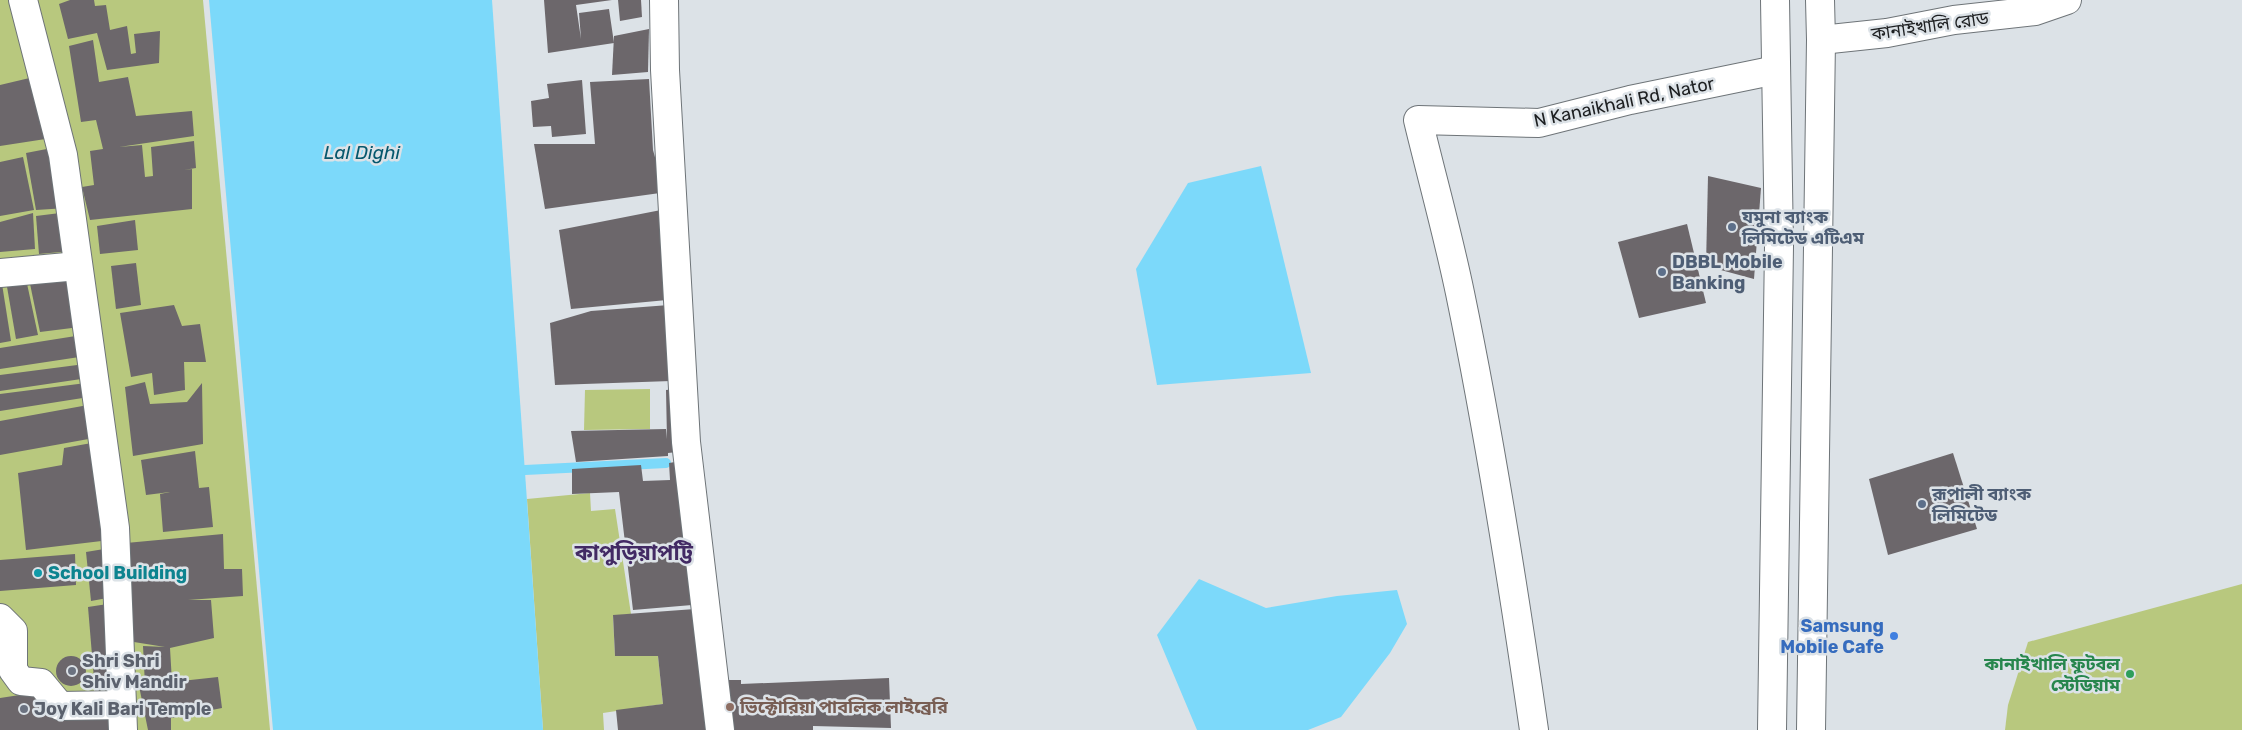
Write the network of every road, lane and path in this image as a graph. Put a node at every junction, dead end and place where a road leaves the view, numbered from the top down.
1 (23, 0) edge
2 (664, 0) edge
3 (1775, 0) edge
4 (1820, 0) edge
5 (2067, 0) edge
6 (1821, 40) junction
7 (1776, 70) junction
8 (78, 266) junction
9 (0, 273) edge
10 (0, 618) edge
11 (6, 674) edge
12 (123, 717) edge
13 (720, 730) edge
14 (1534, 730) edge
15 (1772, 730) edge
16 (1811, 730) edge

1 - 8 main road
2 - 13 main road
3 - 7 main road
4 - 6 main road
5 - 6 main road, কানাইখালি রোড
6 - 16 main road
7 - 14 main road, N Kanaikhali Rd, Nator
7 - 15 main road
8 - 9 main road
8 - 12 main road
10 - 11 main road
11 - 12 main road

